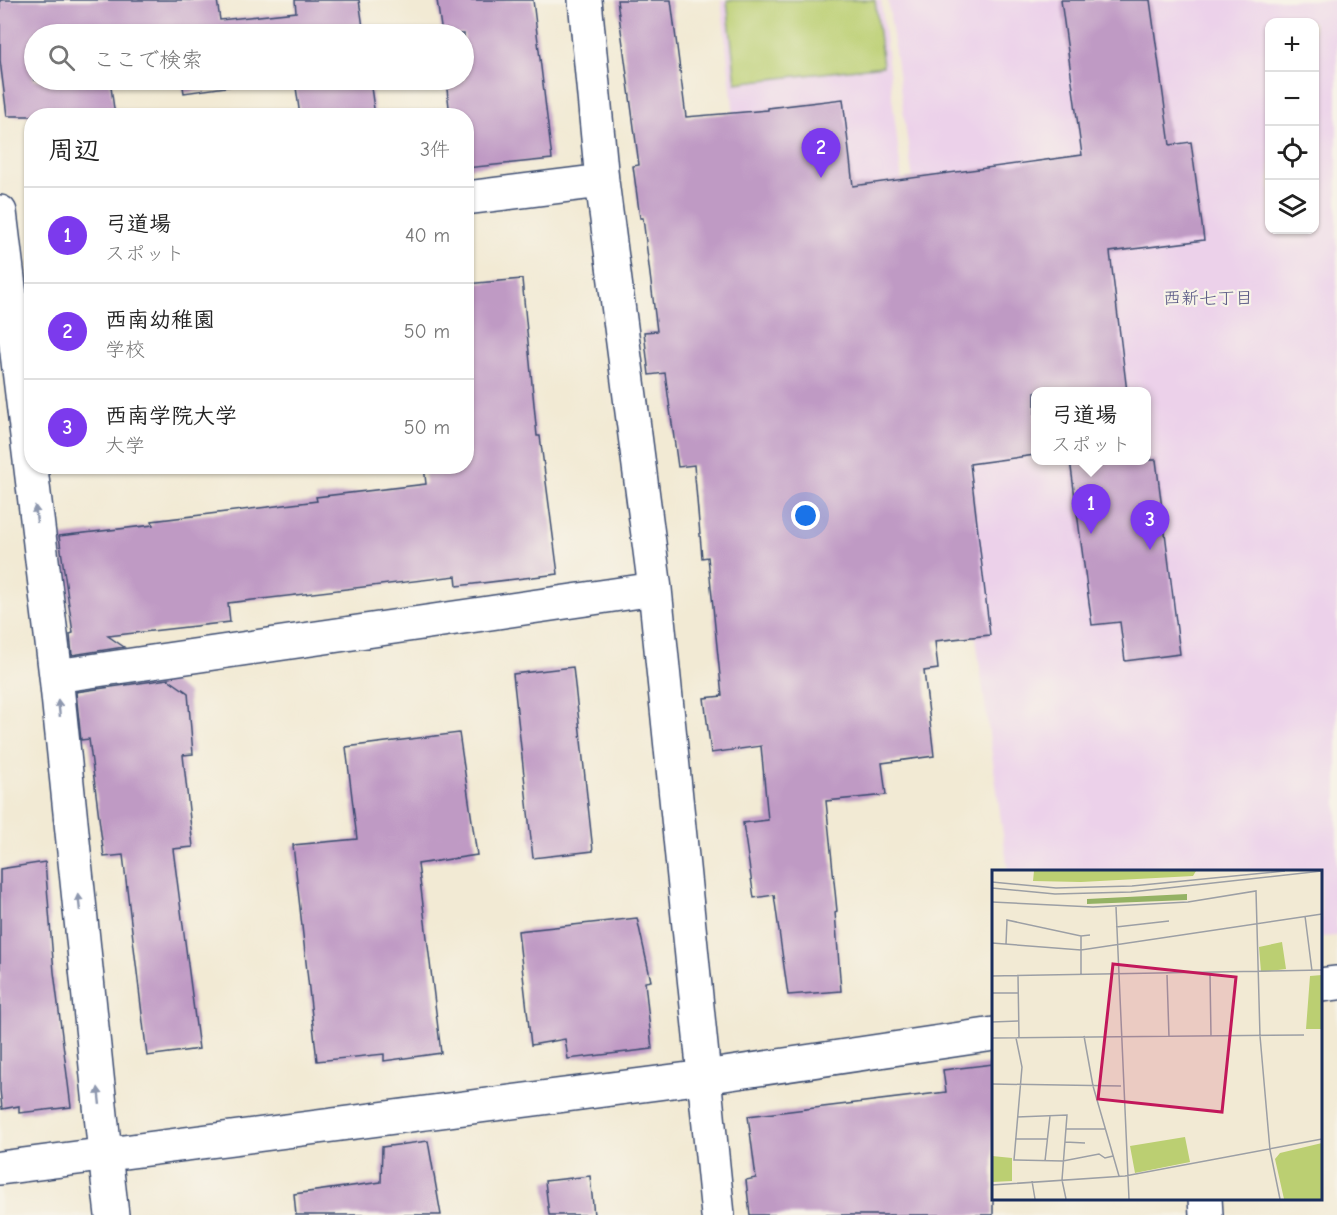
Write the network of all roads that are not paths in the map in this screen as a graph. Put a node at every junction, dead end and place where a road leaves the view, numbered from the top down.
1 (585, 0) edge
2 (602, 181) junction
3 (474, 197) edge
4 (0, 212) edge
5 (18, 251) edge
6 (24, 318) edge
7 (38, 474) edge
8 (655, 589) junction
9 (56, 676) junction
10 (1337, 983) edge
11 (1322, 986) edge
12 (992, 1035) edge
13 (705, 1077) junction
14 (105, 1154) junction
15 (0, 1168) edge
16 (1205, 1200) edge
17 (112, 1215) edge
18 (718, 1215) edge
19 (1206, 1215) edge

1 - 2 street
2 - 3 street
2 - 8 street
4 - 5 street
6 -> 5 street
9 -> 7 street
8 - 9 street
8 - 13 street
14 -> 9 street
10 - 11 street
12 - 13 street
13 - 14 street
13 - 18 street
14 - 15 street
14 - 17 street
16 - 19 street

